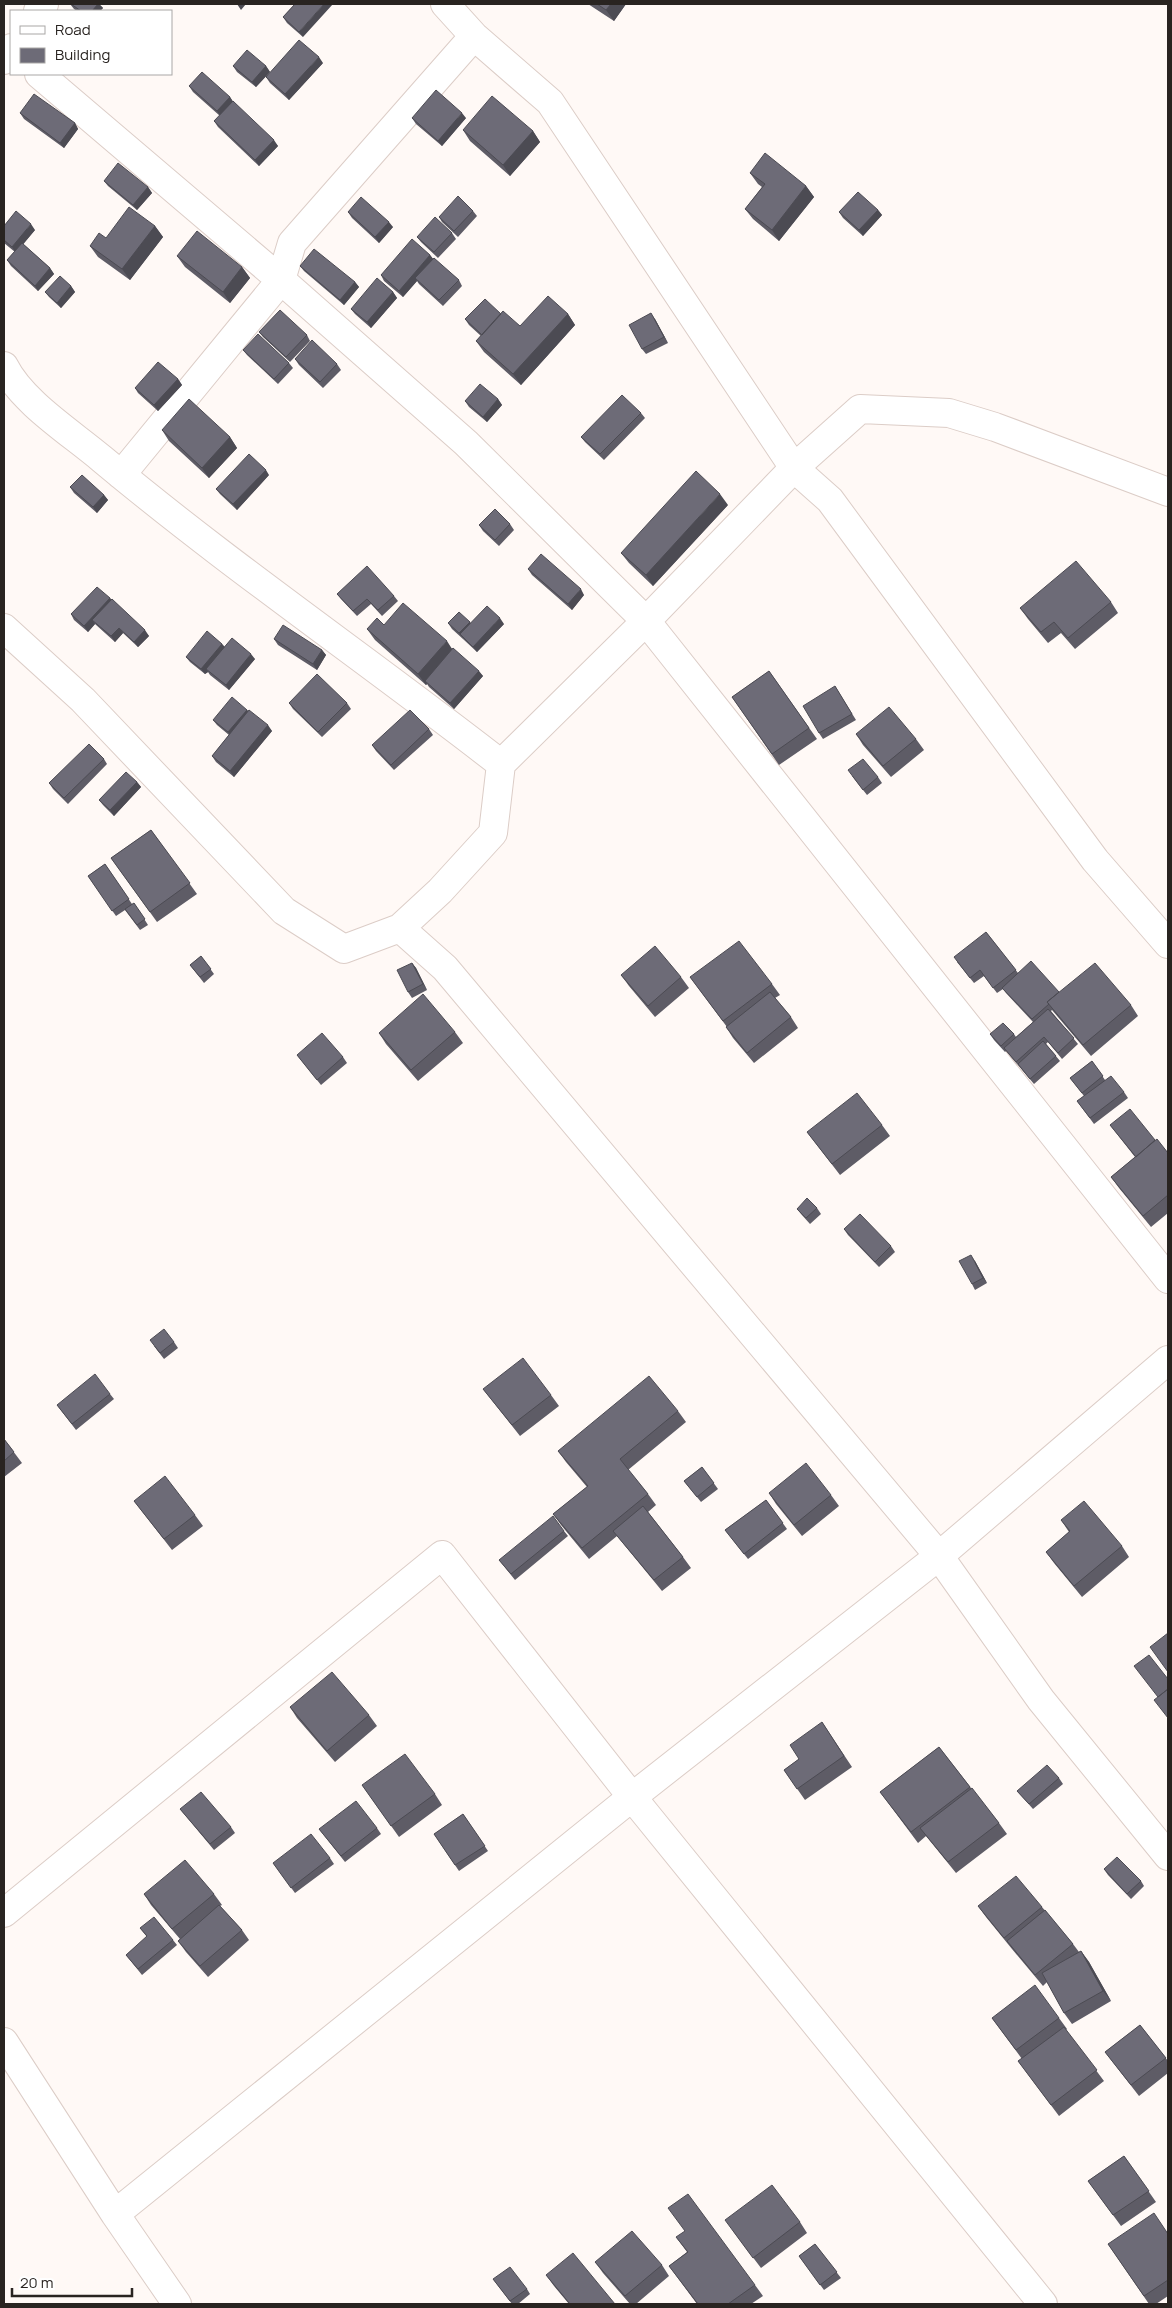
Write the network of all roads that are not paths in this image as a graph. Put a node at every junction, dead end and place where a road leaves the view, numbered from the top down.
1 (445, 4) edge
2 (474, 36) junction
3 (40, 75) edge
4 (281, 280) junction
5 (4, 366) edge
6 (794, 468) junction
7 (121, 475) junction
8 (1168, 492) edge
9 (646, 621) junction
10 (4, 628) edge
11 (501, 764) junction
12 (400, 928) junction
13 (1168, 944) edge
14 (1168, 1279) edge
15 (1168, 1360) edge
16 (939, 1556) junction
17 (632, 1797) junction
18 (1168, 1856) edge
19 (4, 1913) edge
20 (4, 2042) edge
21 (115, 2214) junction
22 (177, 2304) edge
23 (1043, 2304) edge

1 - 2 street
2 - 4 street
2 - 6 street
3 - 4 street
4 - 7 street
4 - 9 street
5 - 7 street
6 - 8 street
6 - 9 street
6 - 13 street
7 - 11 street
9 - 11 street
9 - 14 street
10 - 12 street
11 - 12 street
12 - 16 street
15 - 16 street
16 - 17 street
16 - 18 street
17 - 19 street
17 - 21 street
17 - 23 street
20 - 21 street
21 - 22 street

